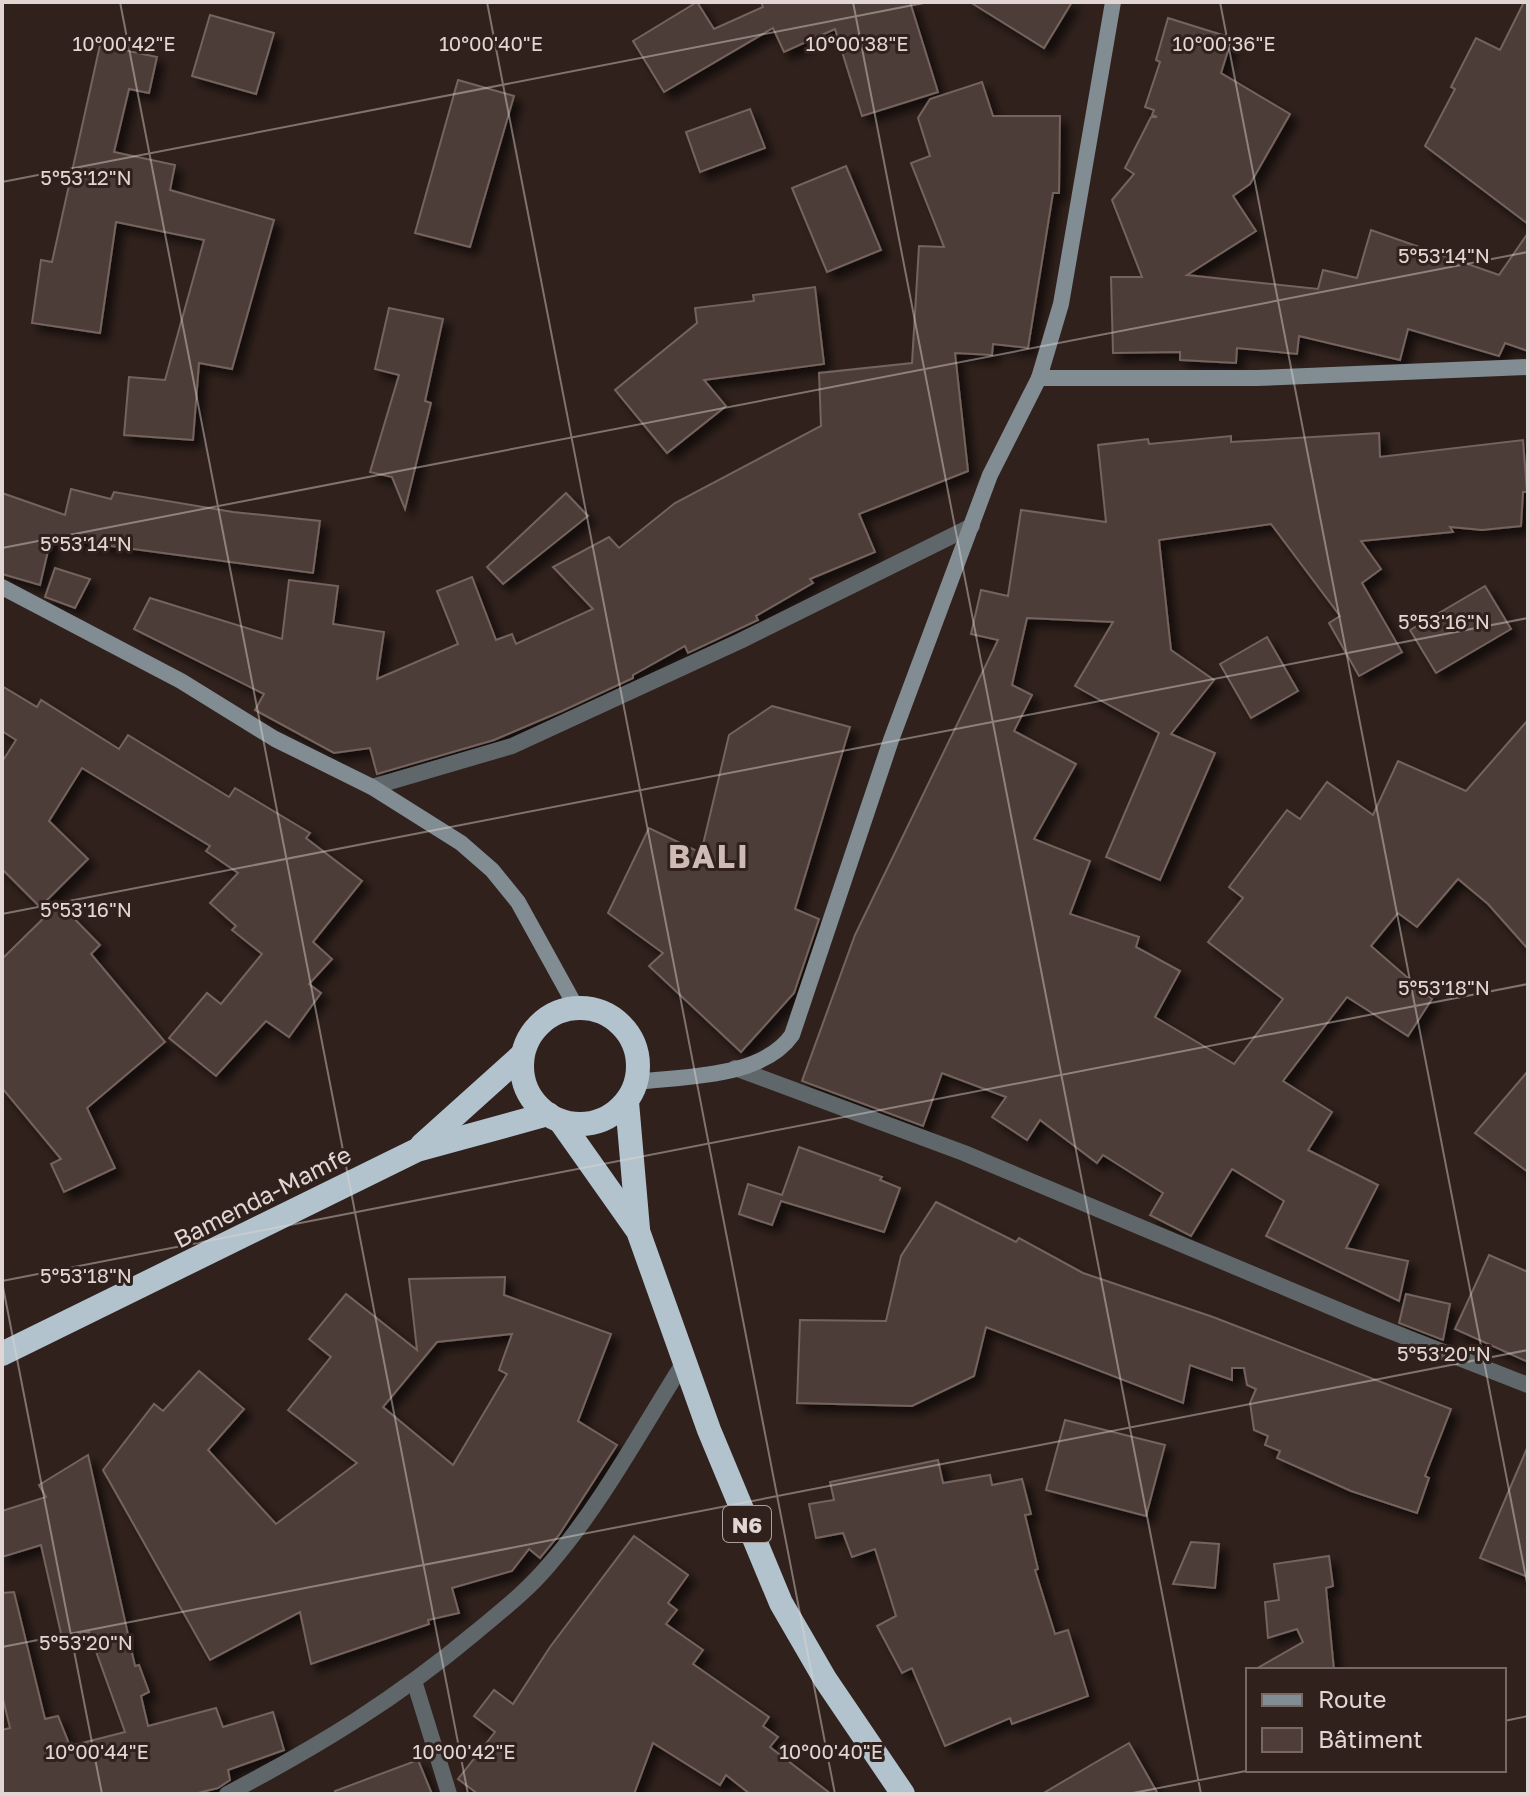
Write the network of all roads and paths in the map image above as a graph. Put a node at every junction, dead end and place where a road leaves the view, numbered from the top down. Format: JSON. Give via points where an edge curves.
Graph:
{"nodes":[{"id":1,"x":1113,"y":2,"type":"edge"},
{"id":2,"x":1528,"y":367,"type":"edge"},
{"id":3,"x":1039,"y":378,"type":"junction"},
{"id":4,"x":972,"y":526,"type":"junction"},
{"id":5,"x":2,"y":587,"type":"edge"},
{"id":6,"x":372,"y":787,"type":"junction"},
{"id":7,"x":576,"y":1007,"type":"junction"},
{"id":8,"x":522,"y":1055,"type":"junction"},
{"id":9,"x":735,"y":1068,"type":"junction"},
{"id":10,"x":632,"y":1092,"type":"junction"},
{"id":11,"x":554,"y":1118,"type":"junction"},
{"id":12,"x":417,"y":1150,"type":"junction"},
{"id":13,"x":638,"y":1231,"type":"junction"},
{"id":14,"x":2,"y":1354,"type":"edge"},
{"id":15,"x":686,"y":1359,"type":"junction"},
{"id":16,"x":1528,"y":1385,"type":"edge"},
{"id":17,"x":415,"y":1684,"type":"junction"},
{"id":18,"x":227,"y":1794,"type":"edge"},
{"id":19,"x":449,"y":1794,"type":"edge"},
{"id":20,"x":903,"y":1794,"type":"edge"}],
"edges":[{"from":1,"to":3,"type":"street","via":[[1061,304]]},
{"from":2,"to":3,"type":"street","via":[[1257,378]]},
{"from":3,"to":4,"type":"street","via":[[990,475]]},
{"from":4,"to":6,"type":"street","via":[[512,746]]},
{"from":4,"to":9,"type":"street","via":[[891,740],[792,1035],[773,1055]]},
{"from":5,"to":6,"type":"street"},
{"from":6,"to":7,"type":"street","via":[[461,843],[492,870],[518,902]]},
{"from":7,"to":8,"type":"highway","name":"Bamenda-Mamfe","via":[[552,1015],[532,1032]]},
{"from":7,"to":10,"type":"highway","number":"N6","via":[[598,1010],[625,1029],[639,1060]]},
{"from":8,"to":11,"type":"highway","number":"N6","via":[[523,1078],[532,1099]]},
{"from":8,"to":12,"type":"highway","name":"Bamenda-Mamfe"},
{"from":9,"to":10,"type":"street"},
{"from":9,"to":16,"type":"street","via":[[964,1153]]},
{"from":10,"to":11,"type":"highway","name":"Bamenda-Mamfe","via":[[609,1118],[585,1124]]},
{"from":10,"to":13,"type":"highway","number":"N6"},
{"from":11,"to":12,"type":"highway","name":"Bamenda-Mamfe"},
{"from":11,"to":13,"type":"highway","number":"N6"},
{"from":12,"to":14,"type":"highway","name":"Bamenda-Mamfe"},
{"from":13,"to":15,"type":"highway","number":"N6"},
{"from":15,"to":17,"type":"street","via":[[581,1525],[547,1568]]},
{"from":15,"to":20,"type":"highway","number":"N6","via":[[781,1603]]},
{"from":17,"to":18,"type":"street","via":[[345,1730]]},
{"from":17,"to":19,"type":"street"}]}
